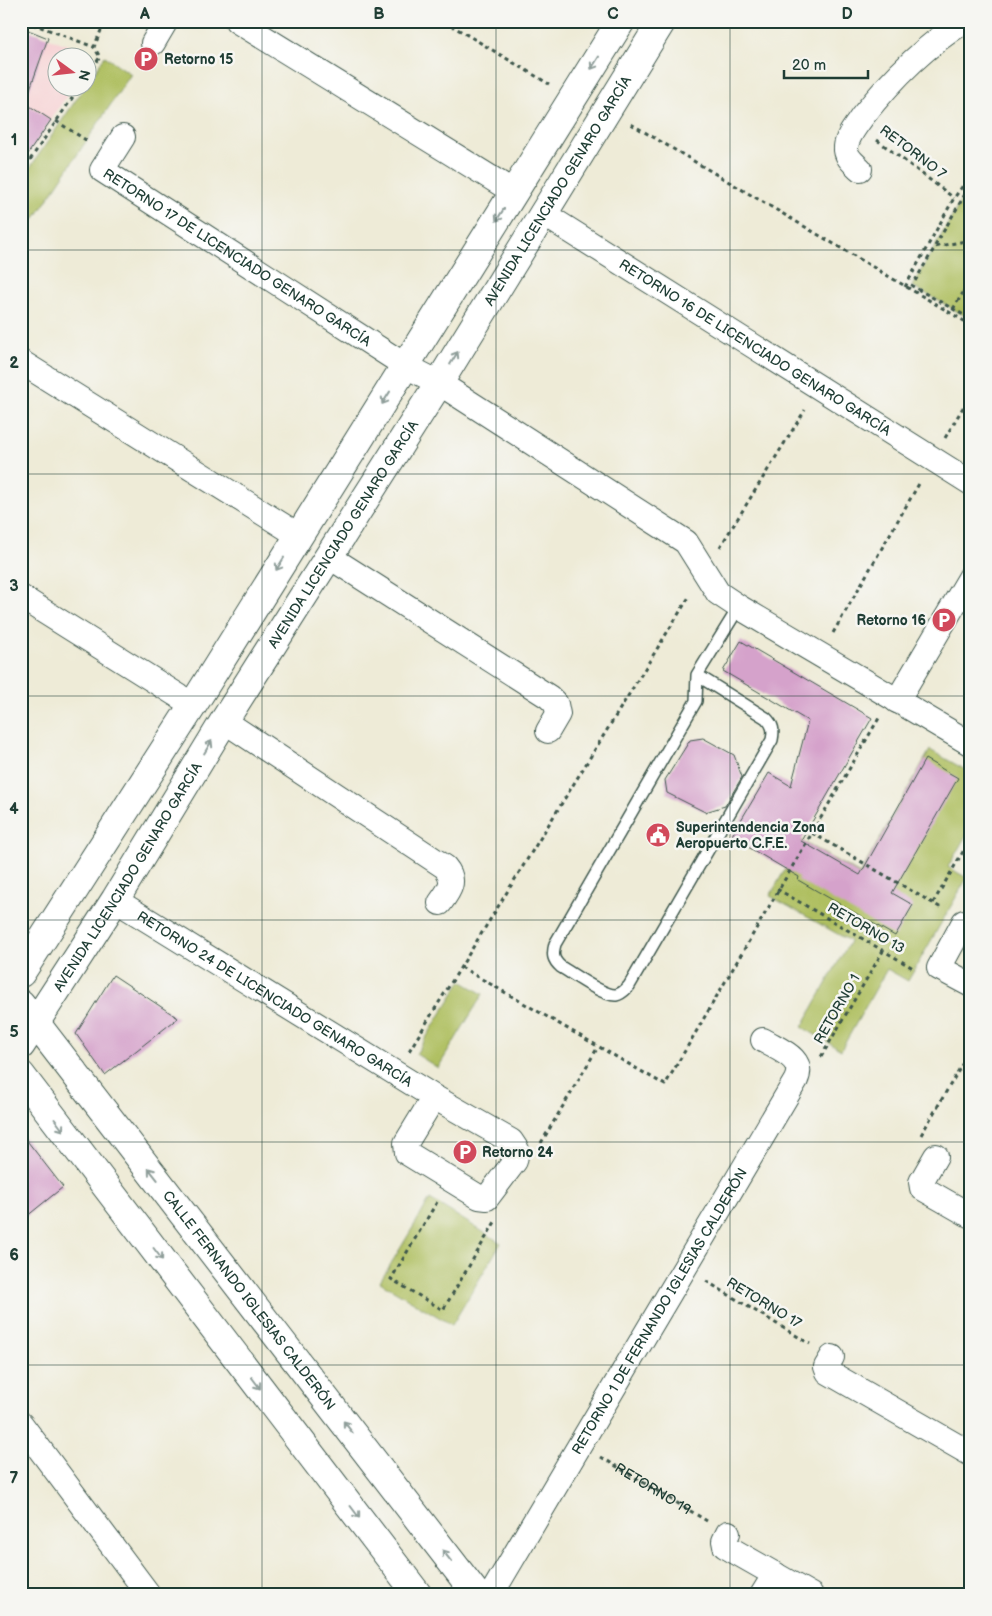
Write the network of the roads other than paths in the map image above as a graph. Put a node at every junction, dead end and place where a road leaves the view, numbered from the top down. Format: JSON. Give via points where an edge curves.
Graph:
{"nodes":[{"id":1,"x":166,"y":21,"type":"edge"},
{"id":2,"x":237,"y":21,"type":"edge"},
{"id":3,"x":662,"y":21,"type":"edge"},
{"id":4,"x":965,"y":21,"type":"edge"},
{"id":5,"x":615,"y":30,"type":"edge"},
{"id":6,"x":153,"y":43,"type":"dead end"},
{"id":7,"x":639,"y":58,"type":"junction"},
{"id":8,"x":123,"y":137,"type":"dead end"},
{"id":9,"x":860,"y":169,"type":"dead end"},
{"id":10,"x":514,"y":192,"type":"junction"},
{"id":11,"x":542,"y":213,"type":"junction"},
{"id":12,"x":21,"y":362,"type":"edge"},
{"id":13,"x":406,"y":366,"type":"junction"},
{"id":14,"x":439,"y":383,"type":"junction"},
{"id":15,"x":971,"y":482,"type":"edge"},
{"id":16,"x":298,"y":536,"type":"junction"},
{"id":17,"x":328,"y":556,"type":"junction"},
{"id":18,"x":971,"y":576,"type":"edge"},
{"id":19,"x":21,"y":597,"type":"edge"},
{"id":20,"x":739,"y":607,"type":"junction"},
{"id":21,"x":697,"y":675,"type":"junction"},
{"id":22,"x":897,"y":700,"type":"junction"},
{"id":23,"x":194,"y":705,"type":"junction"},
{"id":24,"x":224,"y":721,"type":"junction"},
{"id":25,"x":548,"y":731,"type":"dead end"},
{"id":26,"x":971,"y":744,"type":"edge"},
{"id":27,"x":115,"y":900,"type":"junction"},
{"id":28,"x":440,"y":903,"type":"dead end"},
{"id":29,"x":964,"y":922,"type":"road end"},
{"id":30,"x":21,"y":973,"type":"edge"},
{"id":31,"x":971,"y":985,"type":"edge"},
{"id":32,"x":26,"y":1024,"type":"edge"},
{"id":33,"x":763,"y":1040,"type":"dead end"},
{"id":34,"x":21,"y":1075,"type":"edge"},
{"id":35,"x":434,"y":1097,"type":"junction"},
{"id":36,"x":936,"y":1156,"type":"road end"},
{"id":37,"x":971,"y":1216,"type":"edge"},
{"id":38,"x":832,"y":1357,"type":"road end"},
{"id":39,"x":21,"y":1424,"type":"edge"},
{"id":40,"x":971,"y":1454,"type":"edge"},
{"id":41,"x":728,"y":1534,"type":"road end"},
{"id":42,"x":775,"y":1574,"type":"junction"},
{"id":43,"x":149,"y":1595,"type":"edge"},
{"id":44,"x":418,"y":1595,"type":"edge"},
{"id":45,"x":477,"y":1595,"type":"edge"},
{"id":46,"x":491,"y":1595,"type":"edge"},
{"id":47,"x":762,"y":1595,"type":"edge"},
{"id":48,"x":811,"y":1595,"type":"edge"}],
"edges":[{"from":1,"to":6,"type":"street"},
{"from":2,"to":10,"type":"street"},
{"from":3,"to":7,"type":"street","name":"AVENIDA LICENCIADO GENARO GARCÍA"},
{"from":4,"to":9,"type":"street","via":[[917,57],[884,89],[858,124],[846,148],[848,157]]},
{"from":5,"to":7,"type":"street"},
{"from":5,"to":10,"type":"street","one_way":true},
{"from":7,"to":11,"type":"street","name":"AVENIDA LICENCIADO GENARO GARCÍA"},
{"from":8,"to":13,"type":"street","name":"RETORNO 17 DE LICENCIADO GENARO GARCÍA","via":[[102,170]]},
{"from":10,"to":13,"type":"street","one_way":true},
{"from":14,"to":11,"type":"street","name":"AVENIDA LICENCIADO GENARO GARCÍA","one_way":true},
{"from":11,"to":15,"type":"street","name":"RETORNO 16 DE LICENCIADO GENARO GARCÍA"},
{"from":12,"to":16,"type":"street"},
{"from":13,"to":14,"type":"street"},
{"from":13,"to":16,"type":"street","one_way":true},
{"from":14,"to":17,"type":"street","name":"AVENIDA LICENCIADO GENARO GARCÍA"},
{"from":14,"to":20,"type":"street","via":[[686,542],[718,593]]},
{"from":16,"to":23,"type":"street","one_way":true},
{"from":17,"to":24,"type":"street","name":"AVENIDA LICENCIADO GENARO GARCÍA"},
{"from":17,"to":25,"type":"street","via":[[549,697],[556,704],[558,714]]},
{"from":18,"to":22,"type":"street"},
{"from":19,"to":23,"type":"street"},
{"from":20,"to":21,"type":"lane"},
{"from":20,"to":22,"type":"street"},
{"from":21,"to":21,"type":"lane","via":[[696,701],[552,953],[561,967],[606,993],[623,993],[629,986],[772,740],[772,724],[766,718]]},
{"from":22,"to":26,"type":"street"},
{"from":23,"to":30,"type":"street"},
{"from":27,"to":24,"type":"street","name":"AVENIDA LICENCIADO GENARO GARCÍA","one_way":true},
{"from":24,"to":28,"type":"street","via":[[445,867],[452,875],[452,883]]},
{"from":27,"to":32,"type":"street","name":"AVENIDA LICENCIADO GENARO GARCÍA"},
{"from":27,"to":35,"type":"street","name":"RETORNO 24 DE LICENCIADO GENARO GARCÍA"},
{"from":29,"to":31,"type":"street","via":[[939,968]]},
{"from":45,"to":32,"type":"street","name":"CALLE FERNANDO IGLESIAS CALDERÓN","one_way":true},
{"from":33,"to":46,"type":"street","name":"RETORNO 1 DE FERNANDO IGLESIAS CALDERÓN","via":[[794,1059],[800,1065],[800,1072]]},
{"from":34,"to":44,"type":"street","one_way":true},
{"from":35,"to":35,"type":"street","name":"RETORNO 24 DE LICENCIADO GENARO GARCÍA","via":[[406,1143],[407,1153],[479,1197],[488,1198],[515,1161],[515,1146]]},
{"from":36,"to":37,"type":"street","via":[[921,1182],[922,1188]]},
{"from":38,"to":40,"type":"street","via":[[826,1367],[828,1372]]},
{"from":39,"to":43,"type":"street"},
{"from":41,"to":42,"type":"street","via":[[724,1541],[726,1546]]},
{"from":42,"to":47,"type":"street"},
{"from":42,"to":48,"type":"street"}]}
